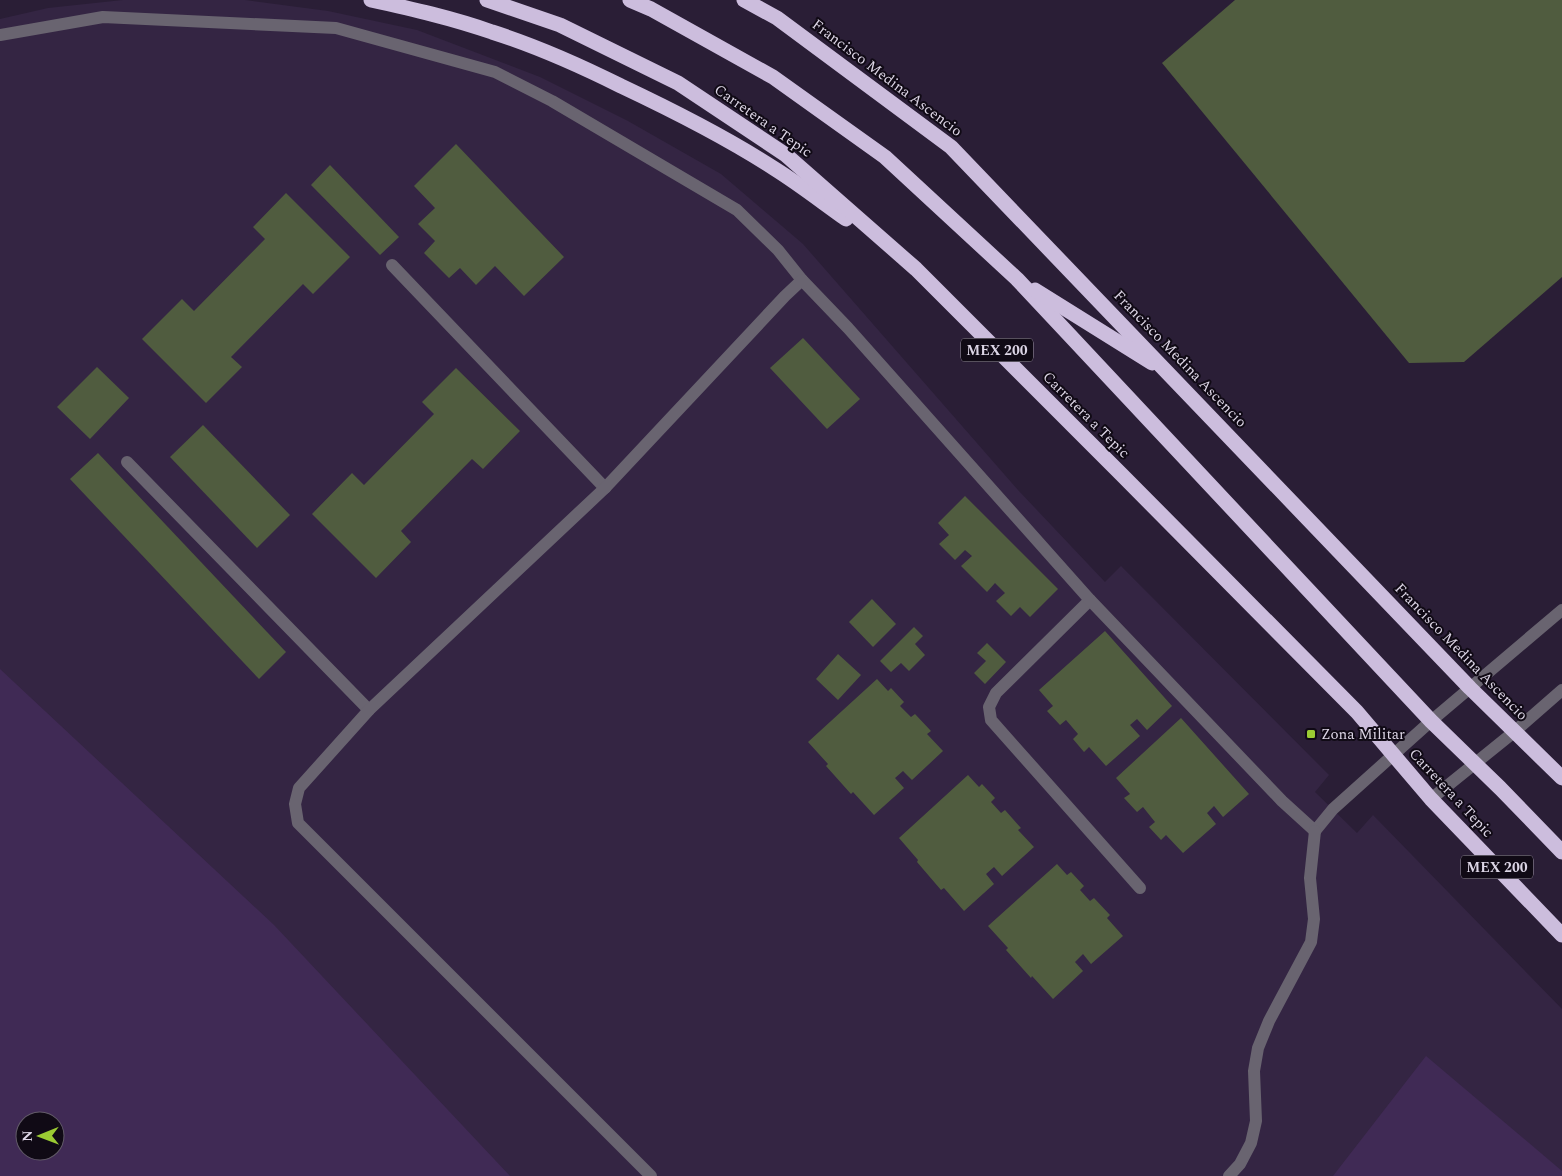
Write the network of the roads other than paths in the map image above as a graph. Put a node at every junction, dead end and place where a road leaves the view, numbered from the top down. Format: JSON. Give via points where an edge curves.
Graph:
{"nodes":[{"id":1,"x":371,"y":0,"type":"edge"},
{"id":2,"x":487,"y":0,"type":"edge"},
{"id":3,"x":630,"y":0,"type":"edge"},
{"id":4,"x":744,"y":0,"type":"edge"},
{"id":5,"x":0,"y":35,"type":"edge"},
{"id":6,"x":392,"y":265,"type":"dead end"},
{"id":7,"x":916,"y":269,"type":"junction"},
{"id":8,"x":1017,"y":279,"type":"junction"},
{"id":9,"x":802,"y":280,"type":"junction"},
{"id":10,"x":1172,"y":375,"type":"junction"},
{"id":11,"x":127,"y":462,"type":"dead end"},
{"id":12,"x":605,"y":488,"type":"junction"},
{"id":13,"x":1090,"y":600,"type":"junction"},
{"id":14,"x":1562,"y":610,"type":"edge"},
{"id":15,"x":1470,"y":688,"type":"junction"},
{"id":16,"x":1562,"y":690,"type":"edge"},
{"id":17,"x":370,"y":710,"type":"junction"},
{"id":18,"x":1431,"y":721,"type":"junction"},
{"id":19,"x":1514,"y":732,"type":"junction"},
{"id":20,"x":1393,"y":756,"type":"junction"},
{"id":21,"x":1475,"y":764,"type":"junction"},
{"id":22,"x":1562,"y":778,"type":"edge"},
{"id":23,"x":1431,"y":799,"type":"junction"},
{"id":24,"x":1315,"y":831,"type":"junction"},
{"id":25,"x":1562,"y":852,"type":"edge"},
{"id":26,"x":1140,"y":888,"type":"dead end"},
{"id":27,"x":1562,"y":935,"type":"edge"},
{"id":28,"x":651,"y":1176,"type":"edge"},
{"id":29,"x":1229,"y":1176,"type":"edge"}],
"edges":[{"from":1,"to":7,"type":"highway","via":[[436,15],[546,51],[664,106],[776,169]]},
{"from":2,"to":7,"type":"highway","name":"Carretera a Tepic","number":"MEX 200","via":[[560,25],[678,83],[786,155]]},
{"from":3,"to":8,"type":"highway","via":[[773,77],[886,158]]},
{"from":4,"to":10,"type":"highway","name":"Francisco Medina Ascencio","via":[[777,18],[951,147]]},
{"from":5,"to":9,"type":"street","via":[[103,17],[336,28],[495,72],[552,101],[737,210],[778,250]]},
{"from":6,"to":12,"type":"street"},
{"from":7,"to":20,"type":"highway","name":"Carretera a Tepic","number":"MEX 200","via":[[1357,712]]},
{"from":8,"to":10,"type":"highway"},
{"from":8,"to":18,"type":"highway"},
{"from":9,"to":12,"type":"street"},
{"from":9,"to":13,"type":"street"},
{"from":10,"to":15,"type":"highway","name":"Francisco Medina Ascencio"},
{"from":11,"to":17,"type":"street"},
{"from":12,"to":17,"type":"street"},
{"from":13,"to":24,"type":"street","via":[[1282,801]]},
{"from":13,"to":26,"type":"street","via":[[996,693],[988,707],[991,720]]},
{"from":14,"to":15,"type":"street"},
{"from":15,"to":18,"type":"street"},
{"from":15,"to":19,"type":"highway","name":"Francisco Medina Ascencio"},
{"from":16,"to":19,"type":"street"},
{"from":17,"to":28,"type":"street","via":[[299,788],[295,804],[298,823]]},
{"from":18,"to":20,"type":"street"},
{"from":18,"to":21,"type":"highway"},
{"from":19,"to":21,"type":"street"},
{"from":19,"to":22,"type":"highway","name":"Francisco Medina Ascencio"},
{"from":20,"to":23,"type":"highway","name":"Carretera a Tepic","number":"MEX 200"},
{"from":20,"to":24,"type":"street","via":[[1333,809]]},
{"from":21,"to":23,"type":"street"},
{"from":21,"to":25,"type":"highway"},
{"from":23,"to":27,"type":"highway","name":"Carretera a Tepic","number":"MEX 200"},
{"from":24,"to":29,"type":"street","via":[[1310,878],[1314,919],[1311,942],[1258,1048],[1254,1071],[1256,1121],[1251,1143]]}]}
